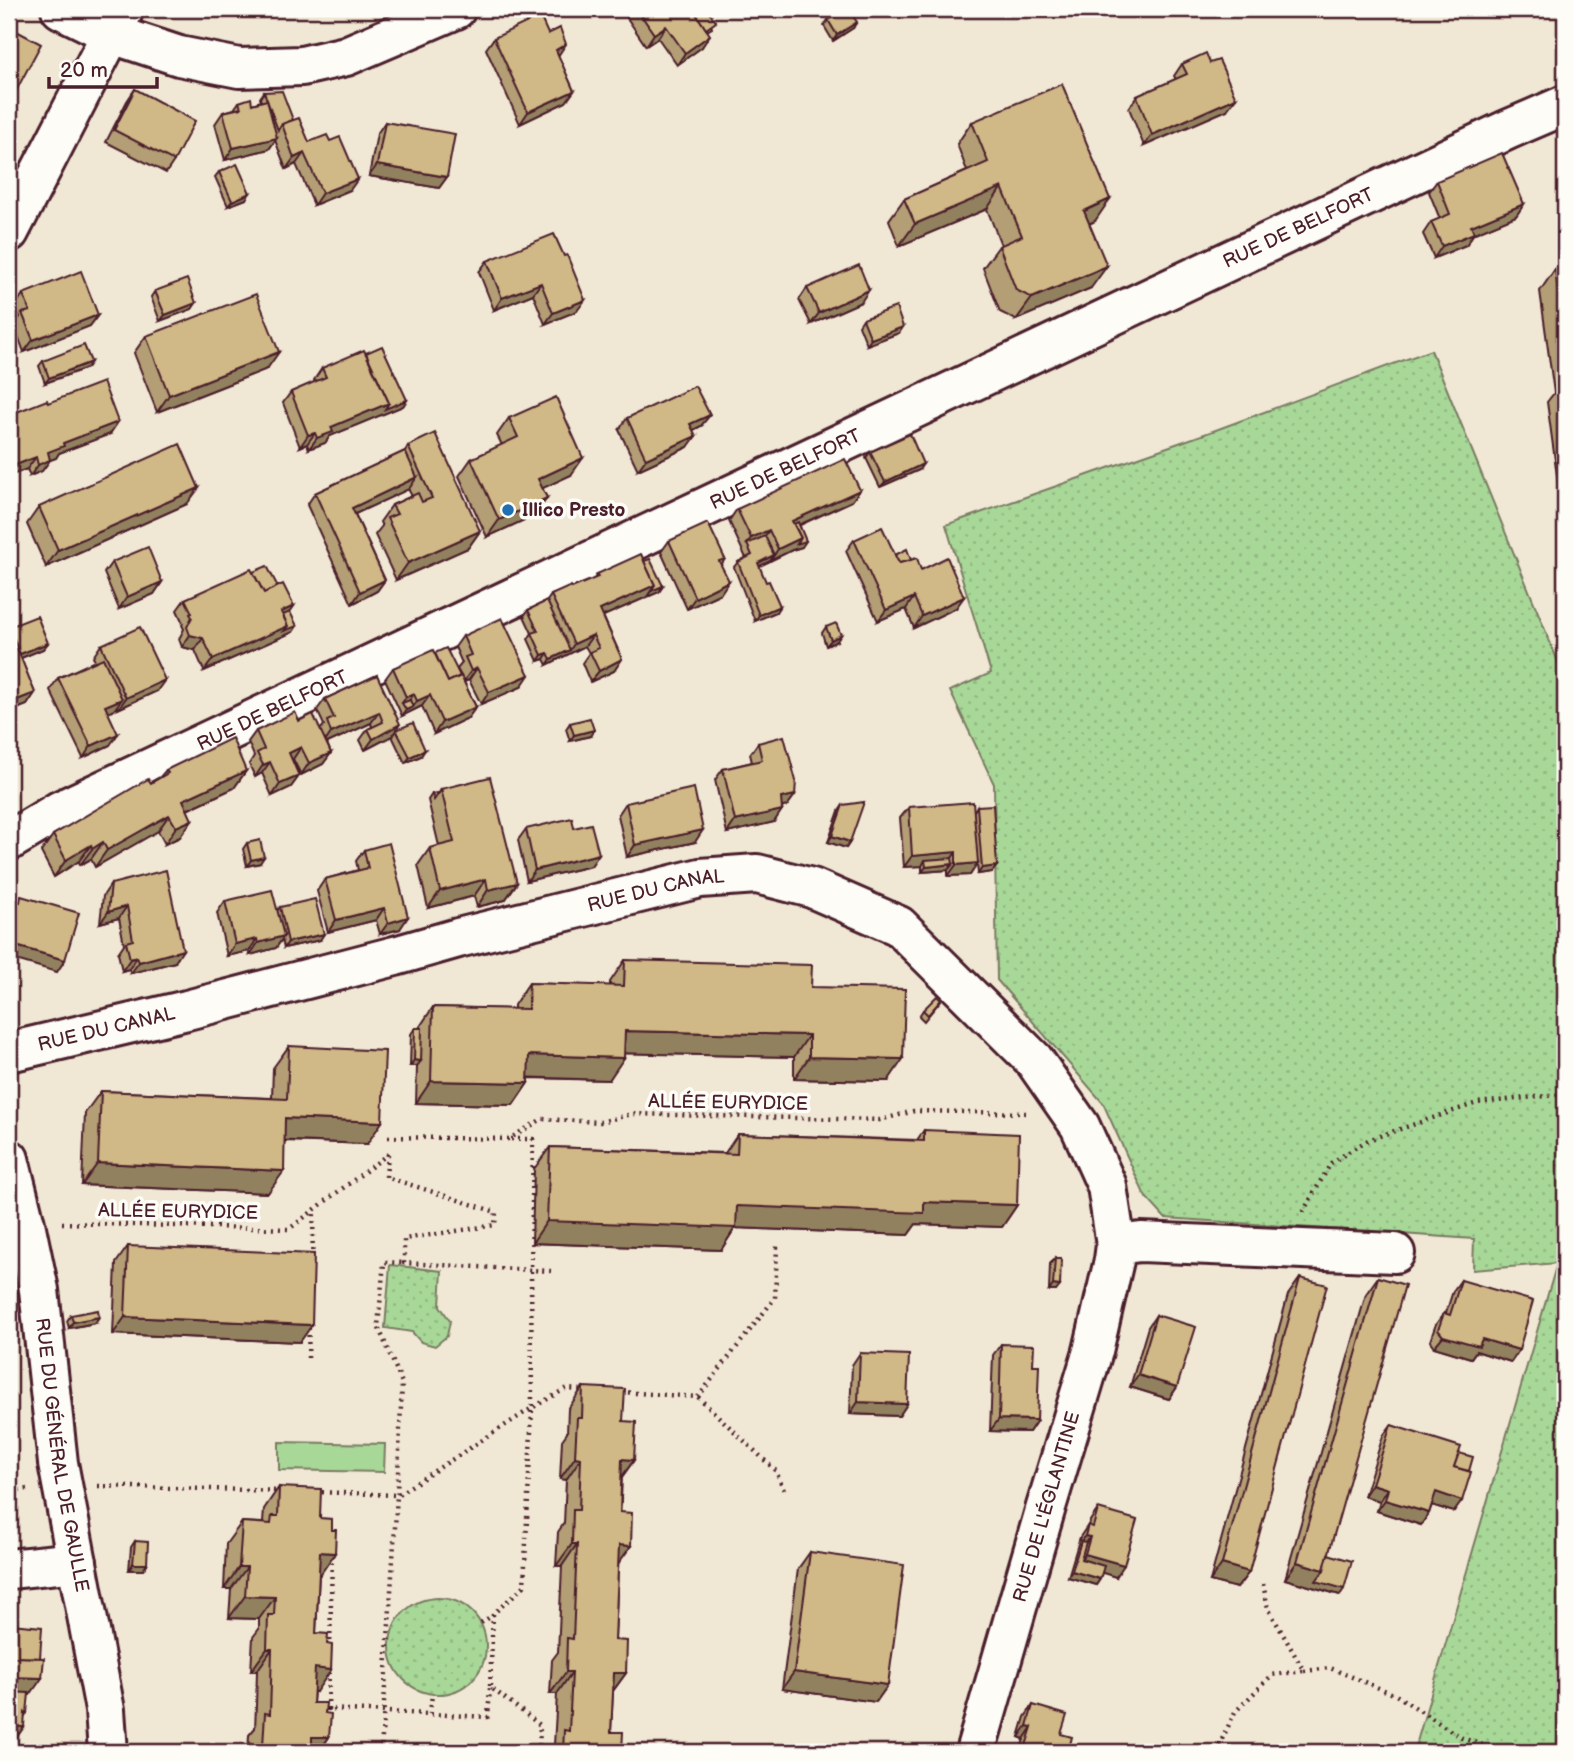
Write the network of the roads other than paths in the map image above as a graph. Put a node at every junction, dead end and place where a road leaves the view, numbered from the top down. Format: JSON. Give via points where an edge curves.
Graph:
{"nodes":[{"id":1,"x":61,"y":9,"type":"edge"},
{"id":2,"x":456,"y":9,"type":"edge"},
{"id":3,"x":118,"y":21,"type":"edge"},
{"id":4,"x":1565,"y":105,"type":"edge"},
{"id":5,"x":9,"y":232,"type":"edge"},
{"id":6,"x":9,"y":841,"type":"edge"},
{"id":7,"x":9,"y":1052,"type":"edge"},
{"id":8,"x":9,"y":1159,"type":"edge"},
{"id":9,"x":1115,"y":1253,"type":"junction"},
{"id":10,"x":1395,"y":1253,"type":"dead end"},
{"id":11,"x":77,"y":1562,"type":"junction"},
{"id":12,"x":14,"y":1568,"type":"edge"},
{"id":13,"x":108,"y":1752,"type":"edge"},
{"id":14,"x":975,"y":1752,"type":"edge"}],
"edges":[{"from":1,"to":3,"type":"street"},
{"from":2,"to":3,"type":"street","via":[[346,56],[302,66],[239,68],[179,56]]},
{"from":3,"to":5,"type":"street"},
{"from":4,"to":6,"type":"street","name":"RUE DE BELFORT","via":[[59,811]]},
{"from":7,"to":9,"type":"street","name":"RUE DU CANAL","via":[[700,878],[757,874],[812,888],[899,926],[1034,1060],[1080,1126],[1107,1186]]},
{"from":8,"to":11,"type":"street","name":"RUE DU GÉNÉRAL DE GAULLE","via":[[39,1290],[62,1485]]},
{"from":9,"to":10,"type":"street","via":[[1141,1242]]},
{"from":9,"to":14,"type":"street","name":"RUE DE L'ÉGLANTINE","via":[[1093,1351]]},
{"from":11,"to":12,"type":"street"},
{"from":11,"to":13,"type":"street","name":"RUE DU GÉNÉRAL DE GAULLE","via":[[105,1710]]}]}
